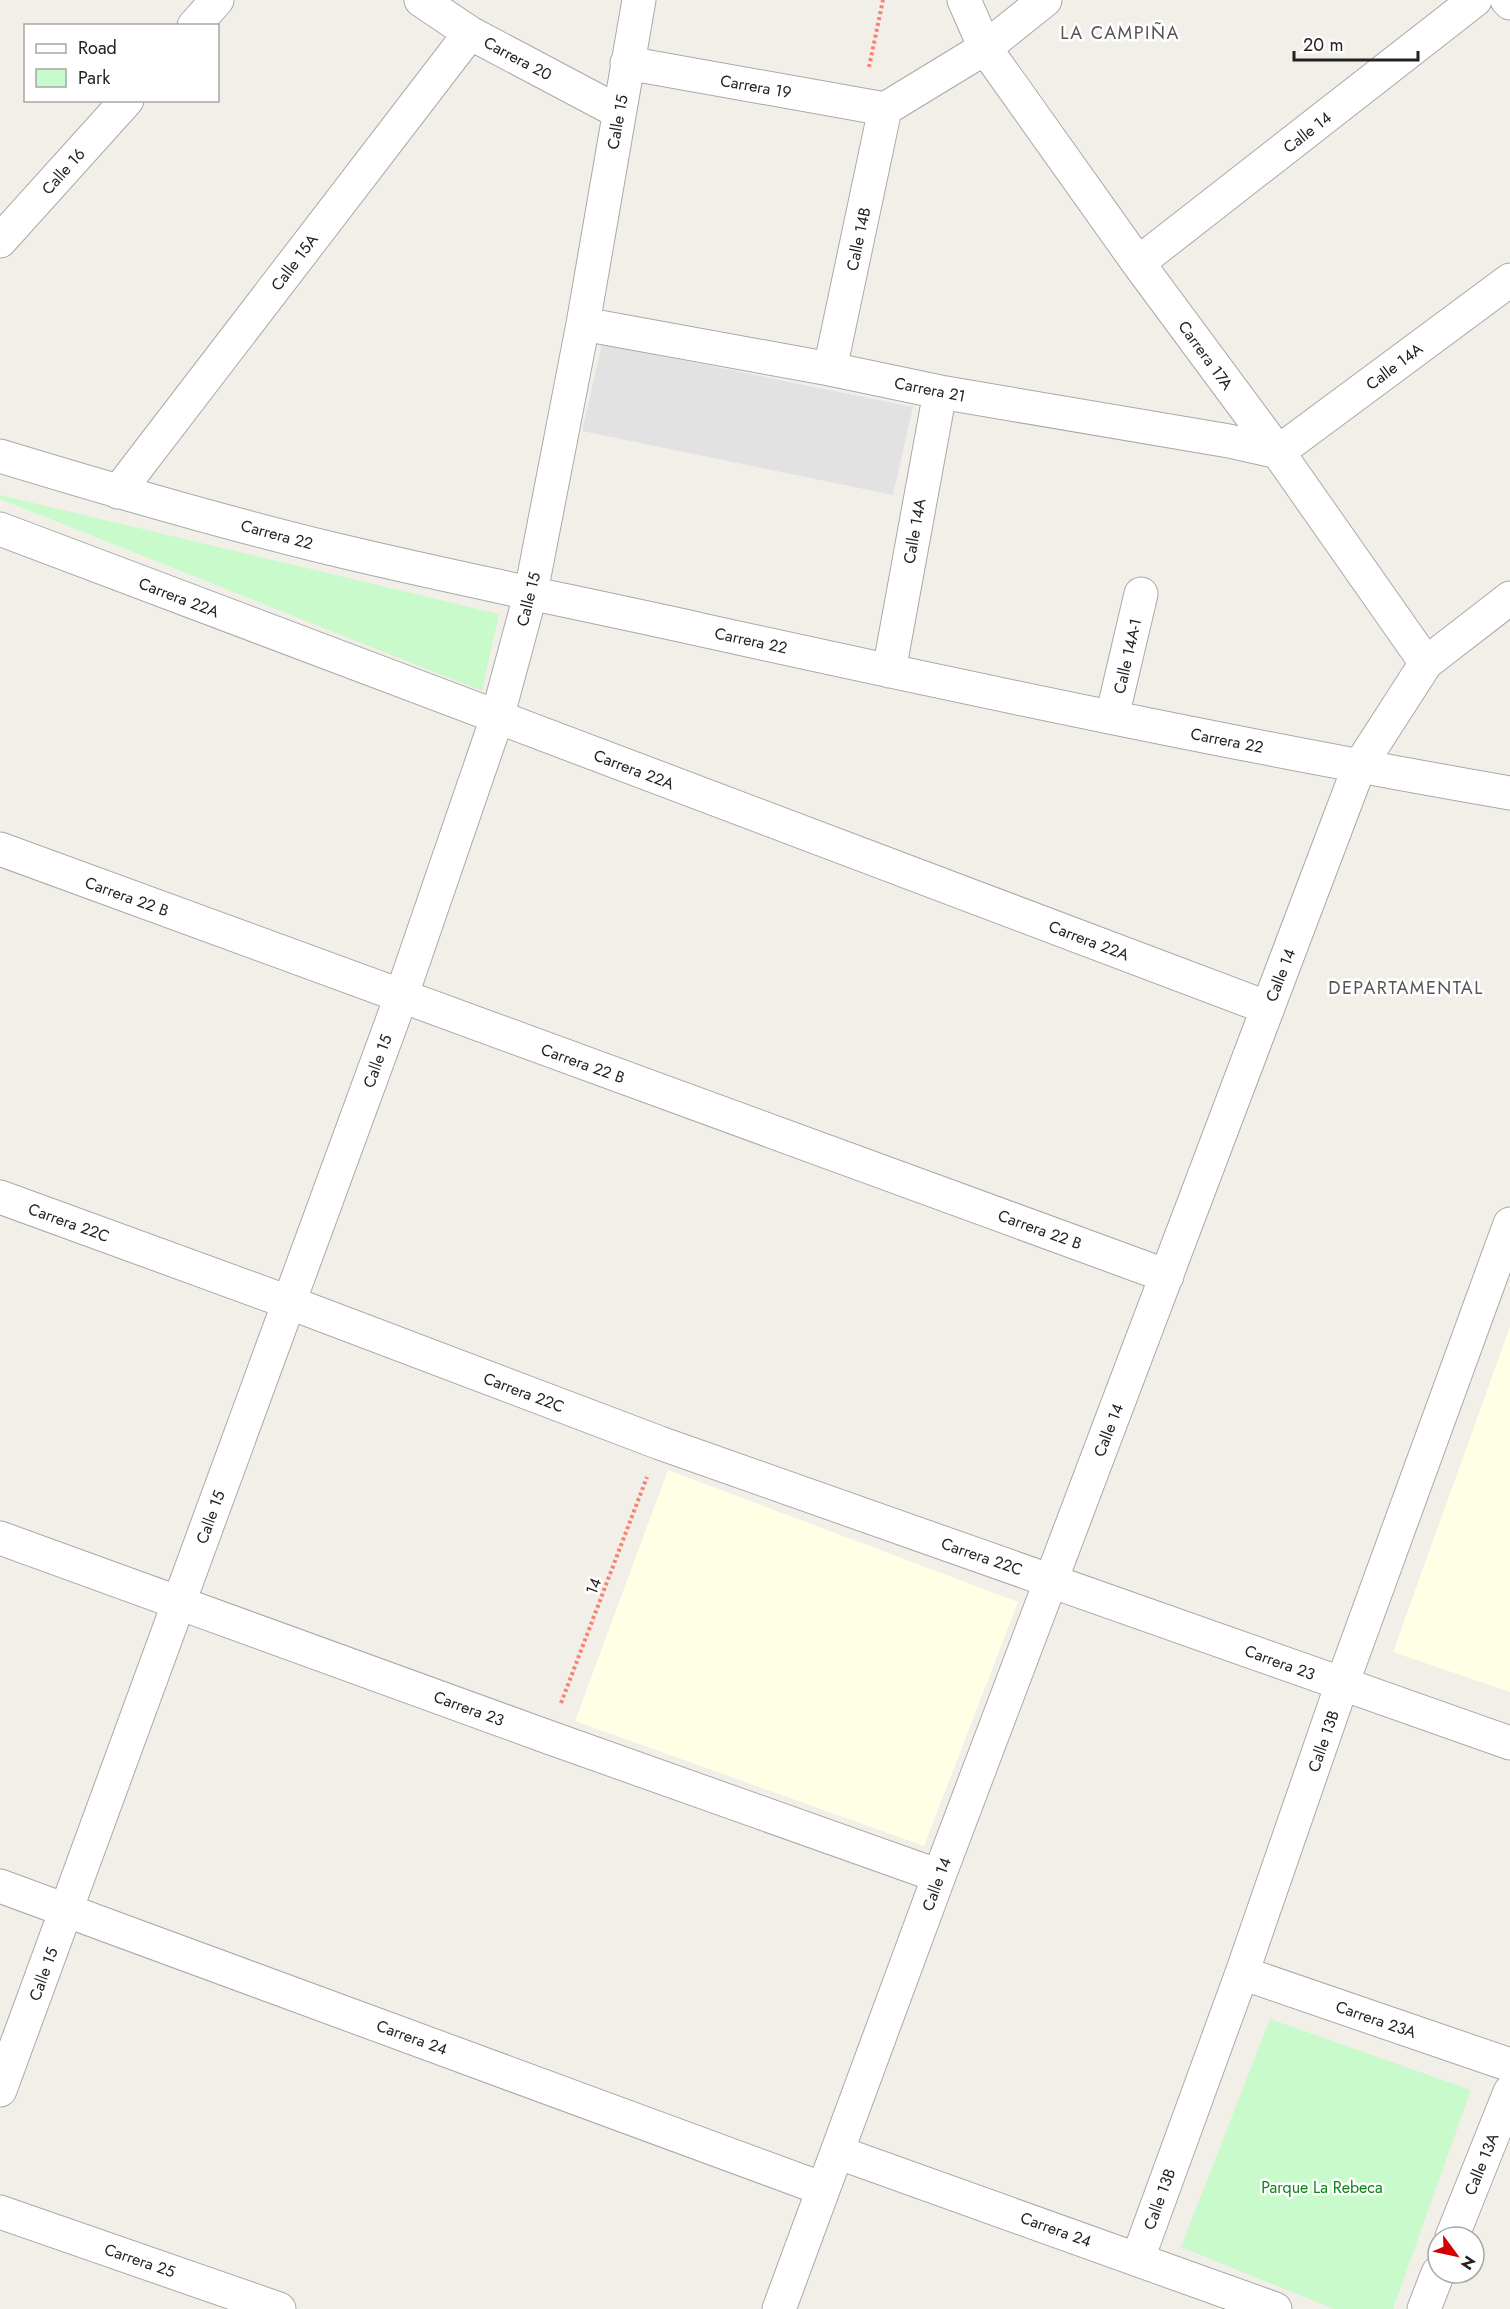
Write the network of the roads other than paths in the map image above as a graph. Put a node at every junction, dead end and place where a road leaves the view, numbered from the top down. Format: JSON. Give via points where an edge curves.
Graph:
{"nodes":[{"id":1,"x":217,"y":0,"type":"edge"},
{"id":2,"x":421,"y":0,"type":"edge"},
{"id":3,"x":639,"y":0,"type":"edge"},
{"id":4,"x":964,"y":0,"type":"edge"},
{"id":5,"x":1045,"y":0,"type":"edge"},
{"id":6,"x":1475,"y":0,"type":"edge"},
{"id":7,"x":196,"y":24,"type":"edge"},
{"id":8,"x":470,"y":33,"type":"junction"},
{"id":9,"x":985,"y":48,"type":"junction"},
{"id":10,"x":627,"y":63,"type":"junction"},
{"id":11,"x":125,"y":102,"type":"edge"},
{"id":12,"x":873,"y":106,"type":"junction"},
{"id":13,"x":618,"y":112,"type":"junction"},
{"id":14,"x":0,"y":241,"type":"edge"},
{"id":15,"x":1138,"y":263,"type":"junction"},
{"id":16,"x":1510,"y":280,"type":"edge"},
{"id":17,"x":583,"y":324,"type":"junction"},
{"id":18,"x":830,"y":369,"type":"junction"},
{"id":19,"x":940,"y":392,"type":"junction"},
{"id":20,"x":1278,"y":452,"type":"junction"},
{"id":21,"x":0,"y":456,"type":"edge"},
{"id":22,"x":118,"y":492,"type":"junction"},
{"id":23,"x":0,"y":529,"type":"edge"},
{"id":24,"x":531,"y":592,"type":"junction"},
{"id":25,"x":1141,"y":594,"type":"dead end"},
{"id":26,"x":1510,"y":598,"type":"edge"},
{"id":27,"x":1426,"y":663,"type":"junction"},
{"id":28,"x":889,"y":671,"type":"junction"},
{"id":29,"x":1112,"y":717,"type":"junction"},
{"id":30,"x":497,"y":718,"type":"junction"},
{"id":31,"x":1359,"y":766,"type":"junction"},
{"id":32,"x":1510,"y":793,"type":"edge"},
{"id":33,"x":0,"y":849,"type":"edge"},
{"id":34,"x":401,"y":997,"type":"junction"},
{"id":35,"x":1268,"y":1008,"type":"junction"},
{"id":36,"x":0,"y":1197,"type":"edge"},
{"id":37,"x":1510,"y":1224,"type":"edge"},
{"id":38,"x":1167,"y":1276,"type":"junction"},
{"id":39,"x":288,"y":1302,"type":"junction"},
{"id":40,"x":0,"y":1538,"type":"edge"},
{"id":41,"x":1051,"y":1580,"type":"junction"},
{"id":42,"x":179,"y":1602,"type":"junction"},
{"id":43,"x":1342,"y":1684,"type":"junction"},
{"id":44,"x":1510,"y":1743,"type":"edge"},
{"id":45,"x":939,"y":1876,"type":"junction"},
{"id":46,"x":0,"y":1886,"type":"edge"},
{"id":47,"x":66,"y":1910,"type":"junction"},
{"id":48,"x":1242,"y":1973,"type":"junction"},
{"id":49,"x":1510,"y":2065,"type":"edge"},
{"id":50,"x":0,"y":2090,"type":"edge"},
{"id":51,"x":1510,"y":2092,"type":"edge"},
{"id":52,"x":837,"y":2152,"type":"junction"},
{"id":53,"x":823,"y":2189,"type":"junction"},
{"id":54,"x":0,"y":2212,"type":"edge"},
{"id":55,"x":1457,"y":2225,"type":"edge"},
{"id":56,"x":1138,"y":2258,"type":"junction"},
{"id":57,"x":1433,"y":2285,"type":"edge"},
{"id":58,"x":214,"y":2298,"type":"edge"},
{"id":59,"x":279,"y":2309,"type":"edge"},
{"id":60,"x":779,"y":2309,"type":"edge"},
{"id":61,"x":1275,"y":2309,"type":"edge"},
{"id":62,"x":1424,"y":2309,"type":"edge"}],
"edges":[{"from":1,"to":7,"type":"street"},
{"from":2,"to":8,"type":"street","name":"Carrera 20"},
{"from":3,"to":10,"type":"street","name":"Calle 15"},
{"from":4,"to":9,"type":"street","name":"Carrera 17A"},
{"from":5,"to":9,"type":"street"},
{"from":6,"to":15,"type":"street","name":"Calle 14"},
{"from":8,"to":13,"type":"street","name":"Carrera 20"},
{"from":8,"to":22,"type":"street","name":"Calle 15A"},
{"from":9,"to":12,"type":"street"},
{"from":9,"to":15,"type":"street","name":"Carrera 17A"},
{"from":10,"to":12,"type":"street","name":"Carrera 19"},
{"from":10,"to":13,"type":"street","name":"Calle 15"},
{"from":11,"to":14,"type":"street","name":"Calle 16"},
{"from":12,"to":18,"type":"street","name":"Calle 14B"},
{"from":13,"to":17,"type":"street","name":"Calle 15"},
{"from":15,"to":20,"type":"street","name":"Carrera 17A"},
{"from":16,"to":20,"type":"street","name":"Calle 14A"},
{"from":17,"to":18,"type":"street","name":"Carrera 21"},
{"from":17,"to":24,"type":"street","name":"Calle 15"},
{"from":18,"to":19,"type":"street","name":"Carrera 21"},
{"from":19,"to":20,"type":"street","name":"Carrera 21"},
{"from":19,"to":28,"type":"street","name":"Calle 14A"},
{"from":20,"to":27,"type":"street","name":"Carrera 17A"},
{"from":21,"to":22,"type":"street","name":"Carrera 22"},
{"from":22,"to":24,"type":"street","name":"Carrera 22","via":[[336,550]]},
{"from":23,"to":30,"type":"street","name":"Carrera 22A"},
{"from":24,"to":28,"type":"street","name":"Carrera 22"},
{"from":24,"to":30,"type":"street","name":"Calle 15"},
{"from":25,"to":29,"type":"street","name":"Calle 14A-1"},
{"from":26,"to":27,"type":"street","name":"Calle 14"},
{"from":27,"to":31,"type":"street","name":"Calle 14"},
{"from":28,"to":29,"type":"street","name":"Carrera 22"},
{"from":29,"to":31,"type":"street","name":"Carrera 22"},
{"from":30,"to":34,"type":"street","name":"Calle 15"},
{"from":30,"to":35,"type":"street","name":"Carrera 22A"},
{"from":31,"to":32,"type":"street","name":"Carrera 22"},
{"from":31,"to":35,"type":"street","name":"Calle 14"},
{"from":33,"to":34,"type":"street","name":"Carrera 22 B"},
{"from":34,"to":38,"type":"street","name":"Carrera 22 B"},
{"from":34,"to":39,"type":"street","name":"Calle 15"},
{"from":35,"to":38,"type":"street","name":"Calle 14"},
{"from":36,"to":39,"type":"street","name":"Carrera 22C"},
{"from":37,"to":43,"type":"street","name":"Calle 13B"},
{"from":38,"to":41,"type":"street","name":"Calle 14"},
{"from":39,"to":41,"type":"street","name":"Carrera 22C","via":[[660,1443]]},
{"from":39,"to":42,"type":"street","name":"Calle 15"},
{"from":40,"to":42,"type":"street","name":"Carrera 23"},
{"from":41,"to":43,"type":"street","name":"Carrera 23"},
{"from":41,"to":45,"type":"street","name":"Calle 14"},
{"from":42,"to":45,"type":"street","name":"Carrera 23"},
{"from":42,"to":47,"type":"street","name":"Calle 15"},
{"from":43,"to":44,"type":"street","name":"Carrera 23"},
{"from":43,"to":48,"type":"street","name":"Calle 13B"},
{"from":45,"to":52,"type":"street","name":"Calle 14"},
{"from":46,"to":47,"type":"street","name":"Carrera 24"},
{"from":47,"to":50,"type":"street","name":"Calle 15"},
{"from":47,"to":53,"type":"street","name":"Carrera 24"},
{"from":48,"to":49,"type":"street","name":"Carrera 23A"},
{"from":48,"to":56,"type":"street","name":"Calle 13B"},
{"from":51,"to":55,"type":"street","name":"Calle 13A"},
{"from":52,"to":53,"type":"street","name":"Calle 14"},
{"from":52,"to":56,"type":"street","name":"Carrera 24"},
{"from":53,"to":60,"type":"street","name":"Calle 14"},
{"from":54,"to":58,"type":"street","name":"Carrera 25"},
{"from":56,"to":61,"type":"street","name":"Carrera 24"},
{"from":57,"to":62,"type":"street"},
{"from":58,"to":59,"type":"street","name":"Carrera 25"}]}
